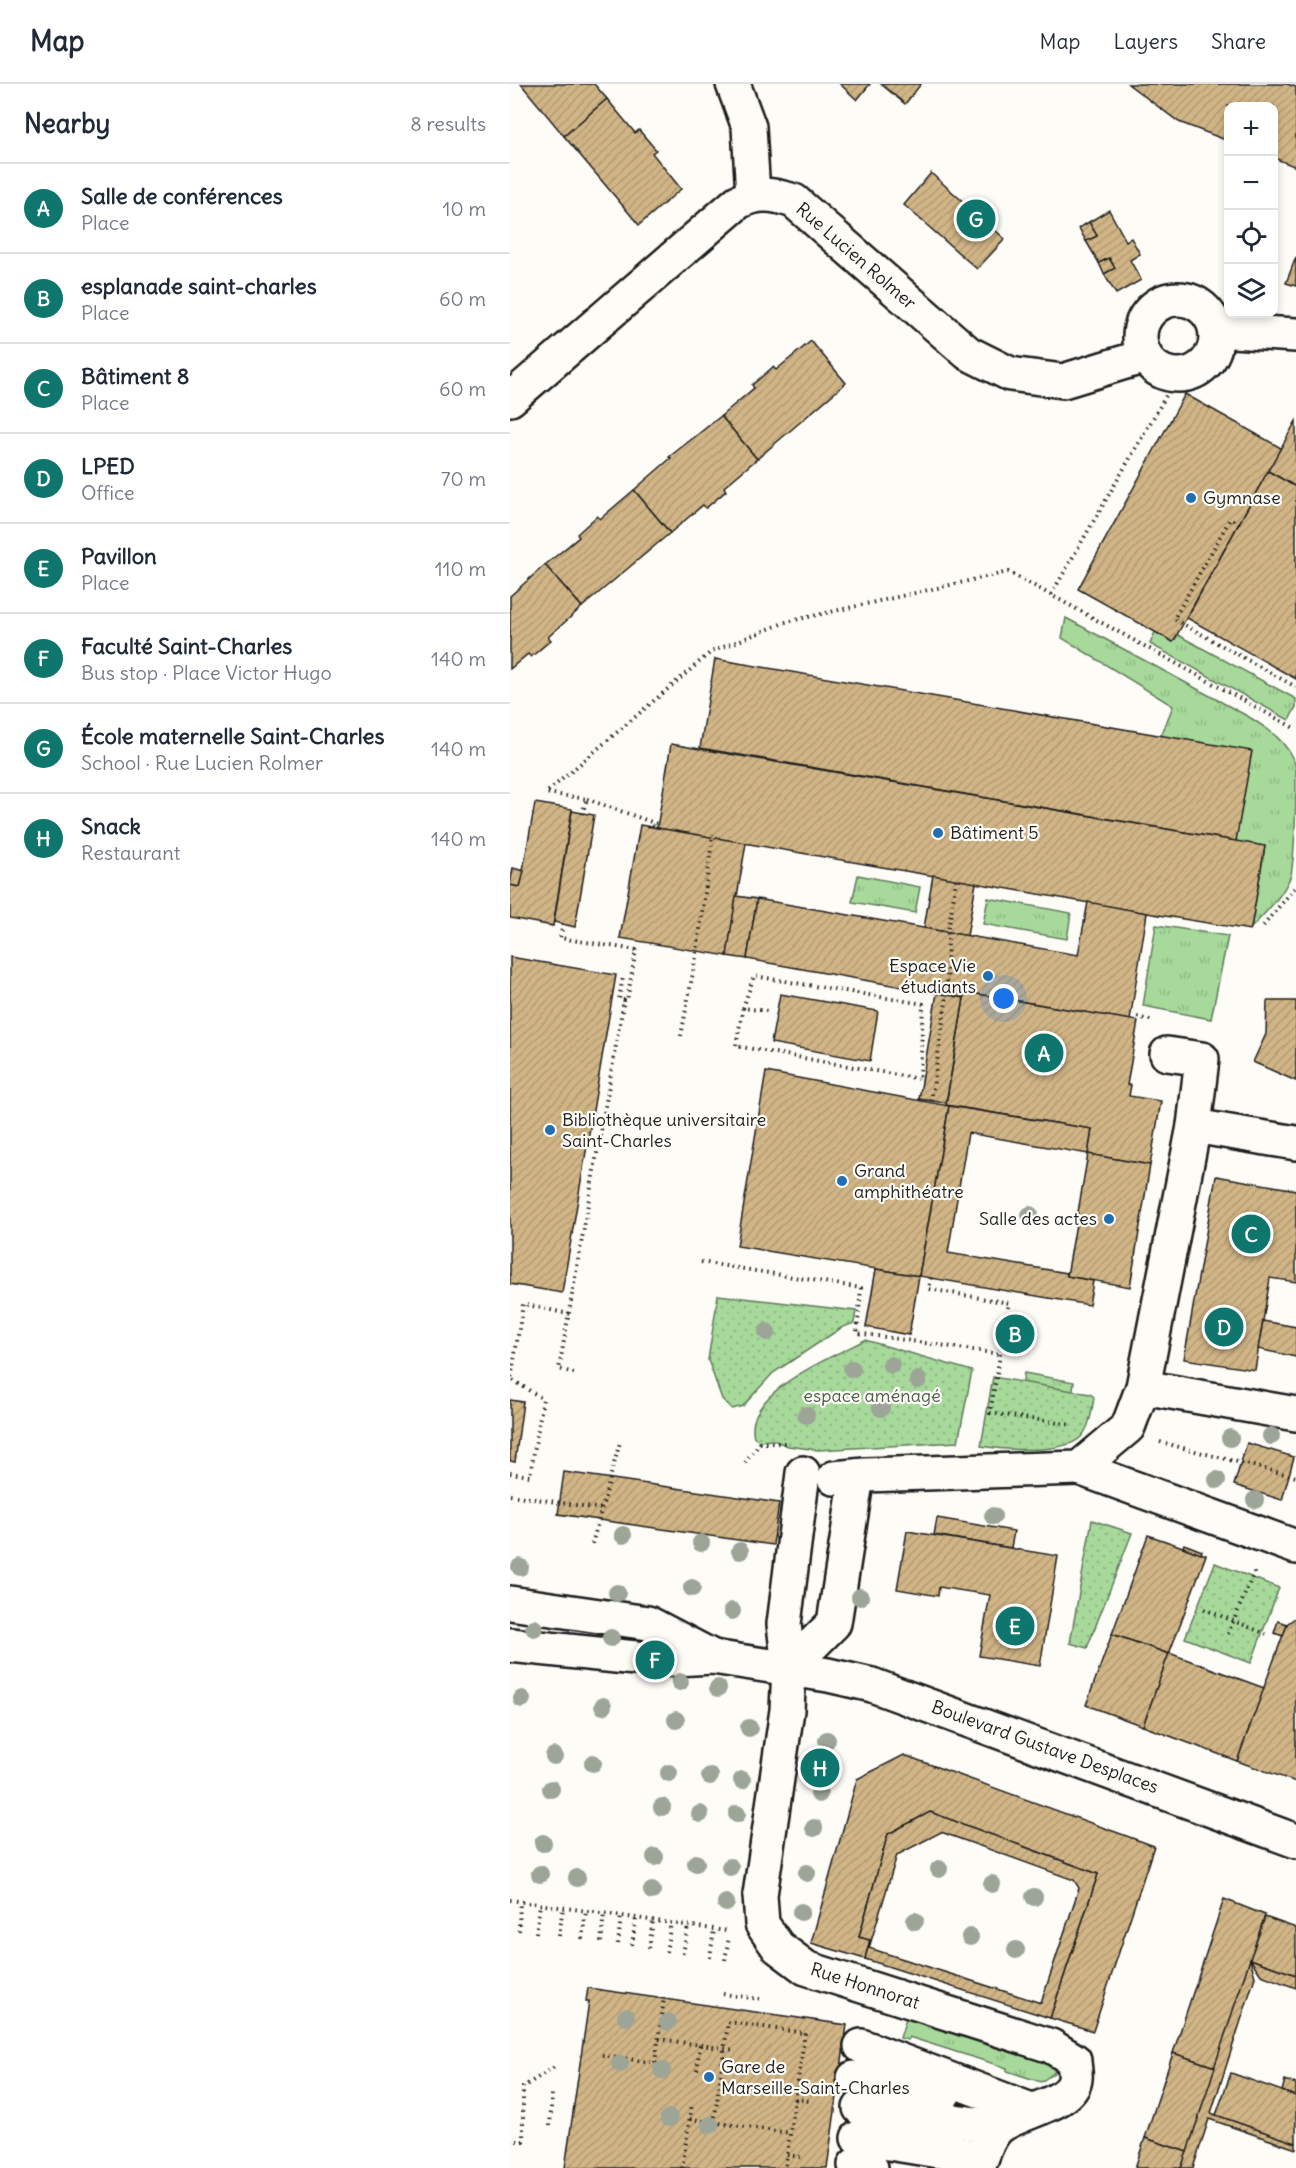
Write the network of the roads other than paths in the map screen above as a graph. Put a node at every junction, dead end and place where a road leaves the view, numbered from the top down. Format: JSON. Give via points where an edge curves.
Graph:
{"nodes":[{"id":1,"x":734,"y":84,"type":"edge"},
{"id":2,"x":753,"y":195,"type":"junction"},
{"id":3,"x":1216,"y":330,"type":"junction"},
{"id":4,"x":1296,"y":335,"type":"edge"},
{"id":5,"x":1145,"y":356,"type":"junction"},
{"id":6,"x":510,"y":399,"type":"edge"},
{"id":7,"x":1167,"y":1054,"type":"dead end"},
{"id":8,"x":1194,"y":1126,"type":"junction"},
{"id":9,"x":1296,"y":1143,"type":"edge"},
{"id":10,"x":1143,"y":1387,"type":"junction"},
{"id":11,"x":1296,"y":1414,"type":"edge"},
{"id":12,"x":1079,"y":1468,"type":"junction"},
{"id":13,"x":831,"y":1476,"type":"junction"},
{"id":14,"x":1296,"y":1547,"type":"edge"},
{"id":15,"x":510,"y":1603,"type":"edge"},
{"id":16,"x":510,"y":1646,"type":"edge"},
{"id":17,"x":713,"y":1657,"type":"junction"},
{"id":18,"x":789,"y":1668,"type":"junction"},
{"id":19,"x":1296,"y":1841,"type":"edge"},
{"id":20,"x":861,"y":2046,"type":"dead end"},
{"id":21,"x":1031,"y":2110,"type":"junction"},
{"id":22,"x":998,"y":2127,"type":"junction"},
{"id":23,"x":859,"y":2131,"type":"edge"},
{"id":24,"x":980,"y":2163,"type":"edge"}],
"edges":[{"from":1,"to":2,"type":"street","via":[[749,127]]},
{"from":2,"to":5,"type":"street","name":"Rue Lucien Rolmer","via":[[771,193],[794,201],[968,353],[1010,374],[1063,381]]},
{"from":2,"to":6,"type":"street","via":[[738,202]]},
{"from":3,"to":4,"type":"street"},
{"from":3,"to":5,"type":"street","via":[[1208,362],[1199,369],[1178,375],[1165,373]]},
{"from":3,"to":5,"type":"street","via":[[1205,309],[1183,299],[1171,299],[1150,311],[1143,321],[1140,333]]},
{"from":7,"to":8,"type":"street","via":[[1202,1059]]},
{"from":8,"to":9,"type":"street"},
{"from":8,"to":10,"type":"street"},
{"from":10,"to":11,"type":"street"},
{"from":10,"to":12,"type":"street","via":[[1128,1427]]},
{"from":12,"to":13,"type":"street"},
{"from":12,"to":14,"type":"street"},
{"from":13,"to":18,"type":"street","via":[[784,1624]]},
{"from":13,"to":18,"type":"street","via":[[834,1623]]},
{"from":15,"to":17,"type":"street","via":[[648,1623]]},
{"from":16,"to":17,"type":"street","via":[[655,1660]]},
{"from":17,"to":18,"type":"street","name":"Boulevard Gustave Desplaces"},
{"from":18,"to":19,"type":"street","name":"Boulevard Gustave Desplaces","via":[[872,1685],[912,1698]]},
{"from":18,"to":21,"type":"street","name":"Rue Honnorat","via":[[787,1710],[760,1895],[762,1924],[778,1947],[806,1968],[1051,2046],[1074,2060],[1075,2080],[1065,2097]]},
{"from":20,"to":21,"type":"street"},
{"from":21,"to":22,"type":"street","name":"Rue Honnorat"},
{"from":21,"to":23,"type":"street"},
{"from":22,"to":23,"type":"street"},
{"from":22,"to":24,"type":"street"},
{"from":23,"to":24,"type":"street"}]}
